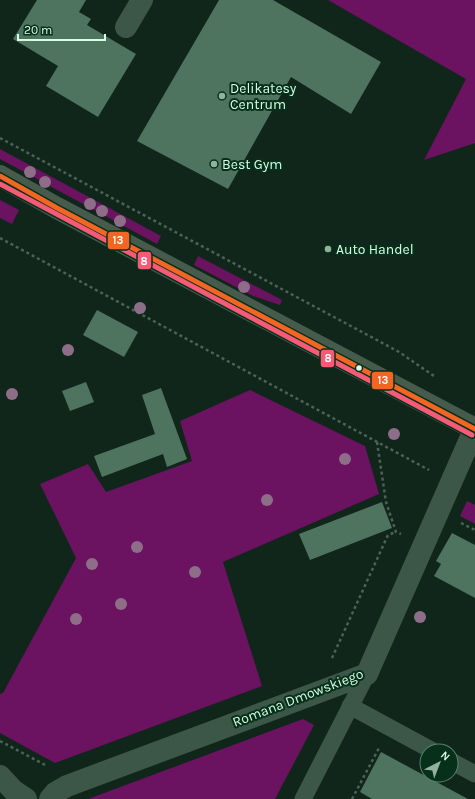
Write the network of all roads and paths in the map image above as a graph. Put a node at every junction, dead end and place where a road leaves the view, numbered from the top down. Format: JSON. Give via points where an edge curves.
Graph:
{"nodes":[{"id":1,"x":142,"y":0,"type":"edge"},
{"id":2,"x":126,"y":27,"type":"dead end"},
{"id":3,"x":0,"y":138,"type":"edge"},
{"id":4,"x":0,"y":176,"type":"edge"},
{"id":5,"x":0,"y":238,"type":"edge"},
{"id":6,"x":437,"y":378,"type":"dead end"},
{"id":7,"x":475,"y":428,"type":"edge"},
{"id":8,"x":377,"y":442,"type":"junction"},
{"id":9,"x":436,"y":474,"type":"dead end"},
{"id":10,"x":386,"y":502,"type":"dead end"},
{"id":11,"x":459,"y":522,"type":"dead end"},
{"id":12,"x":475,"y":530,"type":"edge"},
{"id":13,"x":396,"y":532,"type":"dead end"},
{"id":14,"x":330,"y":662,"type":"dead end"},
{"id":15,"x":367,"y":674,"type":"junction"},
{"id":16,"x":350,"y":706,"type":"junction"},
{"id":17,"x":0,"y":741,"type":"edge"},
{"id":18,"x":419,"y":743,"type":"edge"},
{"id":19,"x":380,"y":746,"type":"dead end"},
{"id":20,"x":459,"y":765,"type":"edge"},
{"id":21,"x":48,"y":767,"type":"dead end"},
{"id":22,"x":475,"y":774,"type":"edge"},
{"id":23,"x":0,"y":776,"type":"edge"},
{"id":24,"x":26,"y":799,"type":"edge"},
{"id":25,"x":50,"y":799,"type":"edge"},
{"id":26,"x":303,"y":799,"type":"edge"},
{"id":27,"x":352,"y":799,"type":"edge"}],
"edges":[{"from":1,"to":2,"type":"street"},
{"from":3,"to":6,"type":"path","via":[[374,339]]},
{"from":4,"to":7,"type":"main road"},
{"from":5,"to":8,"type":"path"},
{"from":7,"to":15,"type":"street","name":"Romana Dmowskiego"},
{"from":8,"to":9,"type":"path"},
{"from":8,"to":10,"type":"path"},
{"from":11,"to":12,"type":"path"},
{"from":13,"to":14,"type":"path","via":[[388,535]]},
{"from":15,"to":16,"type":"lane"},
{"from":15,"to":25,"type":"street","name":"Romana Dmowskiego","via":[[66,786]]},
{"from":16,"to":18,"type":"lane"},
{"from":16,"to":26,"type":"lane"},
{"from":17,"to":21,"type":"path"},
{"from":19,"to":27,"type":"path"},
{"from":20,"to":22,"type":"lane"},
{"from":23,"to":24,"type":"street"}]}
